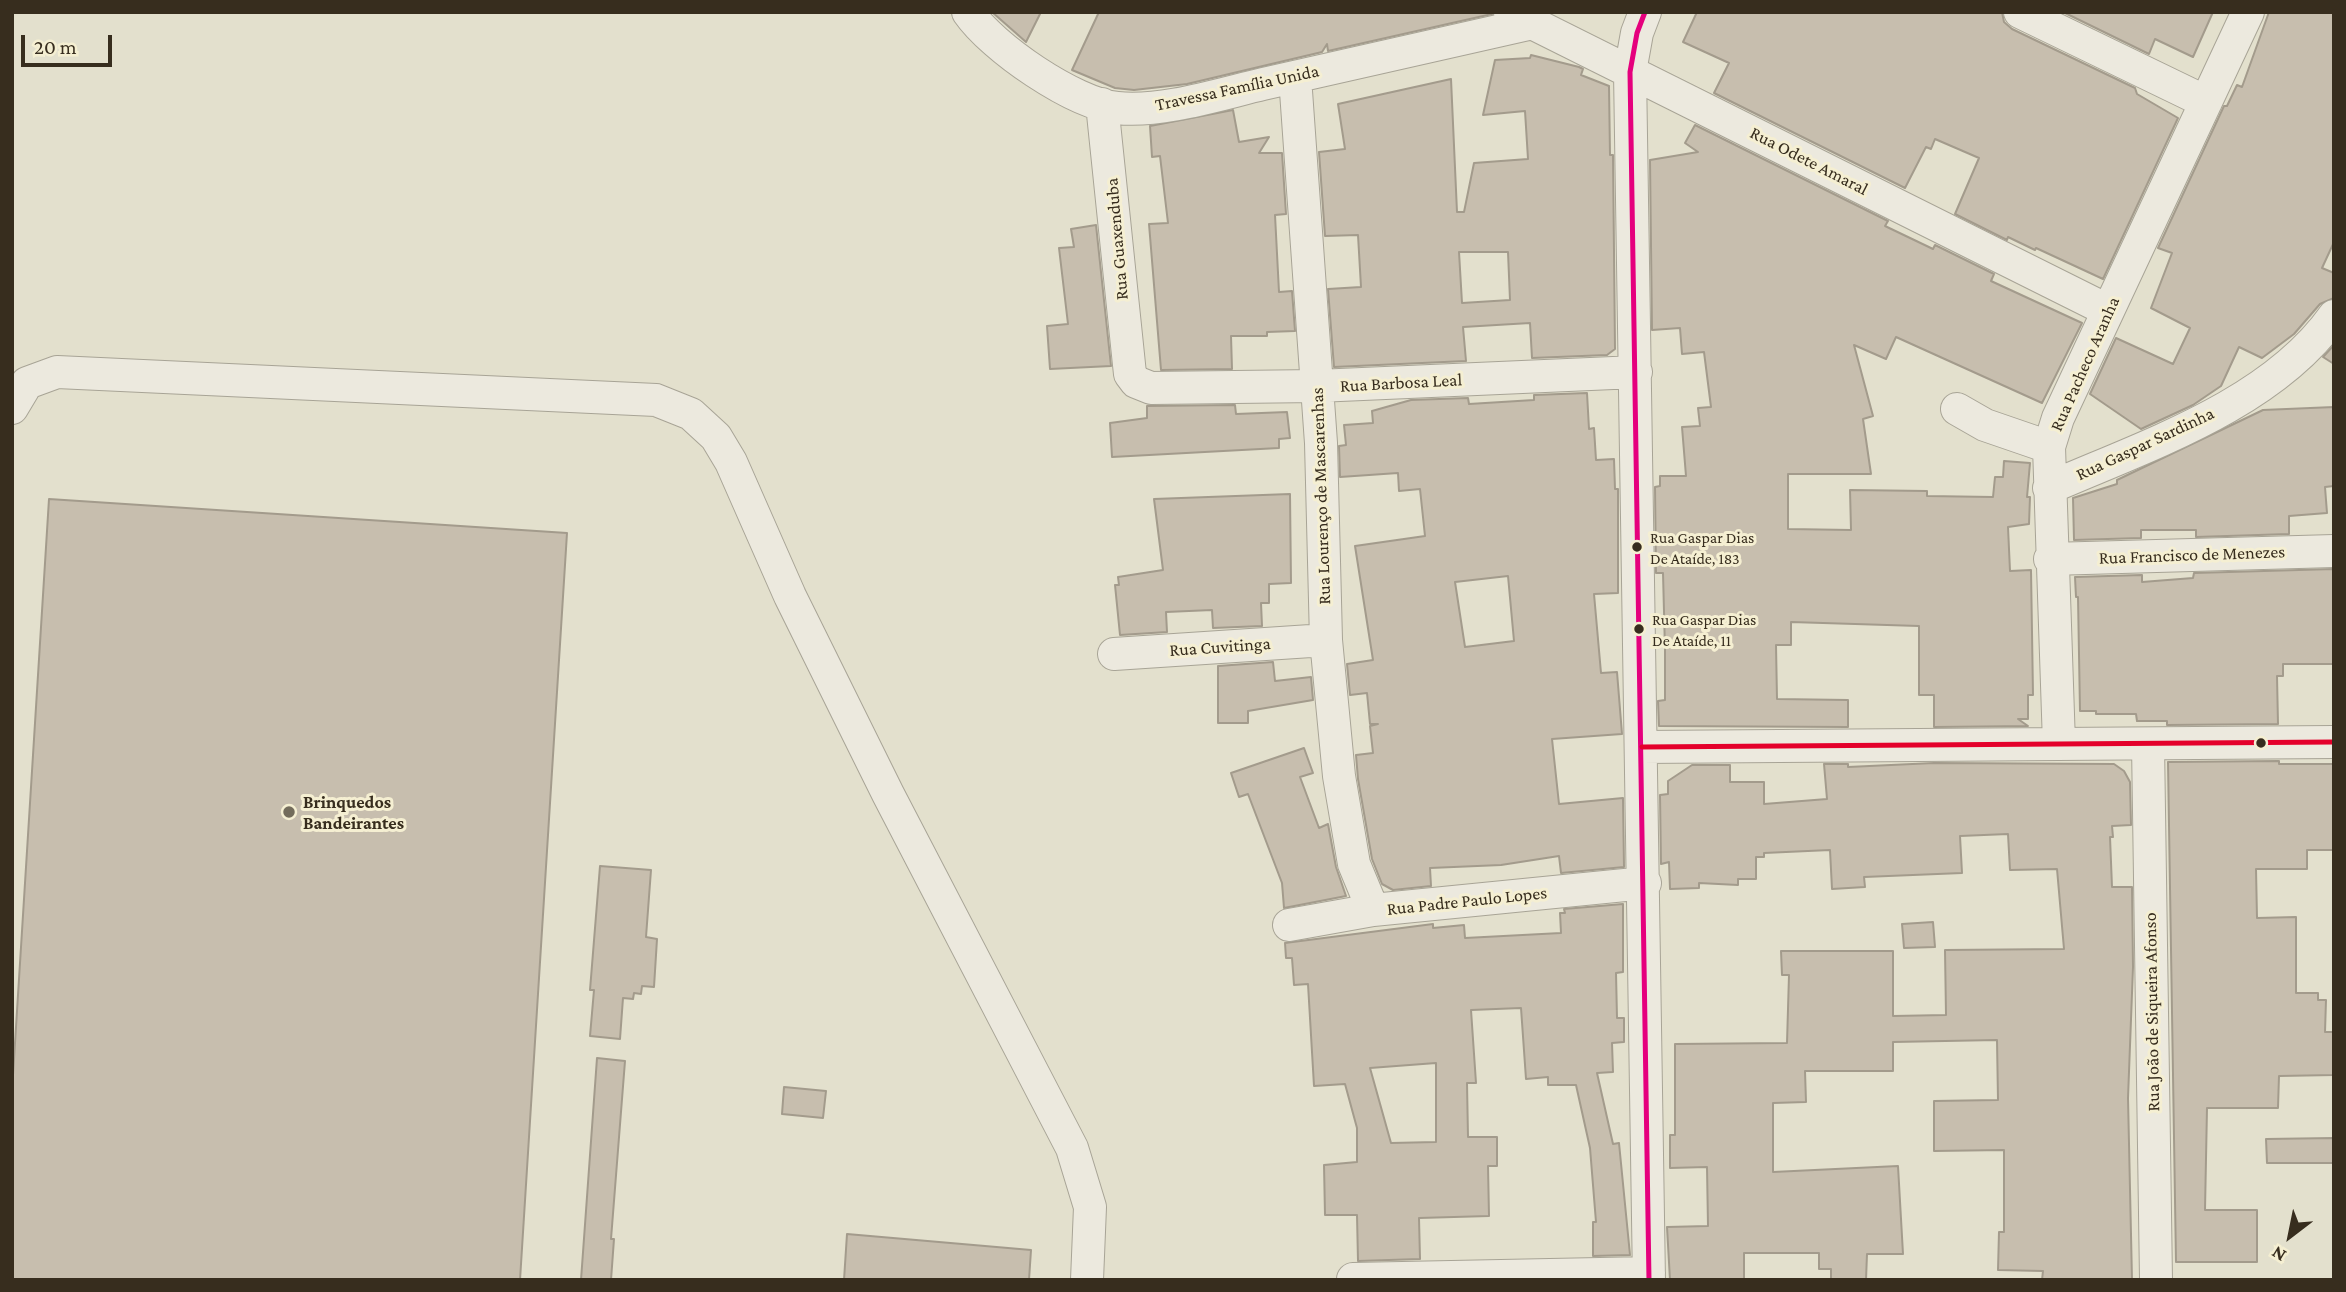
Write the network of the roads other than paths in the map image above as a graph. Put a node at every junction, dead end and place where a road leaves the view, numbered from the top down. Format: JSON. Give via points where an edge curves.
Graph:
{"nodes":[{"id":1,"x":968,"y":12,"type":"edge"},
{"id":2,"x":1645,"y":12,"type":"edge"},
{"id":3,"x":2020,"y":12,"type":"edge"},
{"id":4,"x":2248,"y":12,"type":"edge"},
{"id":5,"x":1521,"y":18,"type":"edge"},
{"id":6,"x":1630,"y":72,"type":"junction"},
{"id":7,"x":1294,"y":77,"type":"junction"},
{"id":8,"x":2206,"y":102,"type":"junction"},
{"id":9,"x":1102,"y":104,"type":"junction"},
{"id":10,"x":2107,"y":310,"type":"junction"},
{"id":11,"x":2334,"y":316,"type":"edge"},
{"id":12,"x":1636,"y":372,"type":"junction"},
{"id":13,"x":1130,"y":374,"type":"joint"},
{"id":14,"x":1317,"y":386,"type":"junction"},
{"id":15,"x":12,"y":408,"type":"edge"},
{"id":16,"x":1957,"y":409,"type":"dead end"},
{"id":17,"x":2049,"y":447,"type":"junction"},
{"id":18,"x":2049,"y":488,"type":"junction"},
{"id":19,"x":2334,"y":551,"type":"edge"},
{"id":20,"x":2050,"y":559,"type":"junction"},
{"id":21,"x":1326,"y":640,"type":"junction"},
{"id":22,"x":1115,"y":654,"type":"dead end"},
{"id":23,"x":2334,"y":742,"type":"edge"},
{"id":24,"x":2059,"y":744,"type":"junction"},
{"id":25,"x":2148,"y":744,"type":"junction"},
{"id":26,"x":1642,"y":747,"type":"junction"},
{"id":27,"x":1645,"y":883,"type":"junction"},
{"id":28,"x":1373,"y":910,"type":"junction"},
{"id":29,"x":1289,"y":925,"type":"dead end"},
{"id":30,"x":1649,"y":1276,"type":"edge"},
{"id":31,"x":1353,"y":1279,"type":"edge"},
{"id":32,"x":1087,"y":1280,"type":"edge"},
{"id":33,"x":2156,"y":1280,"type":"edge"}],
"edges":[{"from":1,"to":9,"type":"street","name":"Travessa Família Unida","via":[[999,46],[1039,74]]},
{"from":2,"to":6,"type":"street"},
{"from":3,"to":8,"type":"street"},
{"from":4,"to":8,"type":"street","name":"Rua Pacheco Aranha"},
{"from":5,"to":6,"type":"street","name":"Rua Odete Amaral"},
{"from":5,"to":7,"type":"street","name":"Travessa Família Unida"},
{"from":6,"to":10,"type":"street","name":"Rua Odete Amaral"},
{"from":6,"to":12,"type":"street"},
{"from":7,"to":9,"type":"street","name":"Travessa Família Unida","via":[[1137,108]]},
{"from":7,"to":14,"type":"street","name":"Rua Lourenço de Mascarenhas"},
{"from":8,"to":10,"type":"street","name":"Rua Pacheco Aranha"},
{"from":9,"to":13,"type":"street","name":"Rua Guaxenduba"},
{"from":10,"to":17,"type":"street","name":"Rua Pacheco Aranha"},
{"from":11,"to":18,"type":"street","name":"Rua Gaspar Sardinha","via":[[2281,373],[2190,426]]},
{"from":12,"to":14,"type":"street","name":"Rua Barbosa Leal"},
{"from":12,"to":26,"type":"street"},
{"from":13,"to":14,"type":"street","name":"Rua Barbosa Leal","via":[[1151,388]]},
{"from":14,"to":21,"type":"street","name":"Rua Lourenço de Mascarenhas"},
{"from":15,"to":32,"type":"street","via":[[27,383],[57,372],[656,400],[691,414],[716,437],[731,461],[790,596],[888,794],[1067,1136],[1090,1206]]},
{"from":16,"to":17,"type":"street","via":[[1985,425]]},
{"from":17,"to":18,"type":"street","name":"Rua Pacheco Aranha"},
{"from":18,"to":20,"type":"street","name":"Rua Pacheco Aranha"},
{"from":19,"to":20,"type":"street","name":"Rua Francisco de Menezes"},
{"from":20,"to":24,"type":"street","name":"Rua Pacheco Aranha"},
{"from":21,"to":22,"type":"street","name":"Rua Cuvitinga"},
{"from":21,"to":28,"type":"street","name":"Rua Lourenço de Mascarenhas","via":[[1339,776],[1354,864]]},
{"from":23,"to":25,"type":"street"},
{"from":24,"to":25,"type":"street"},
{"from":24,"to":26,"type":"street"},
{"from":25,"to":33,"type":"street","name":"Rua João de Siqueira Afonso"},
{"from":26,"to":27,"type":"street"},
{"from":27,"to":28,"type":"street","name":"Rua Padre Paulo Lopes"},
{"from":27,"to":30,"type":"street"},
{"from":28,"to":29,"type":"street","name":"Rua Padre Paulo Lopes"},
{"from":30,"to":31,"type":"street"}]}
